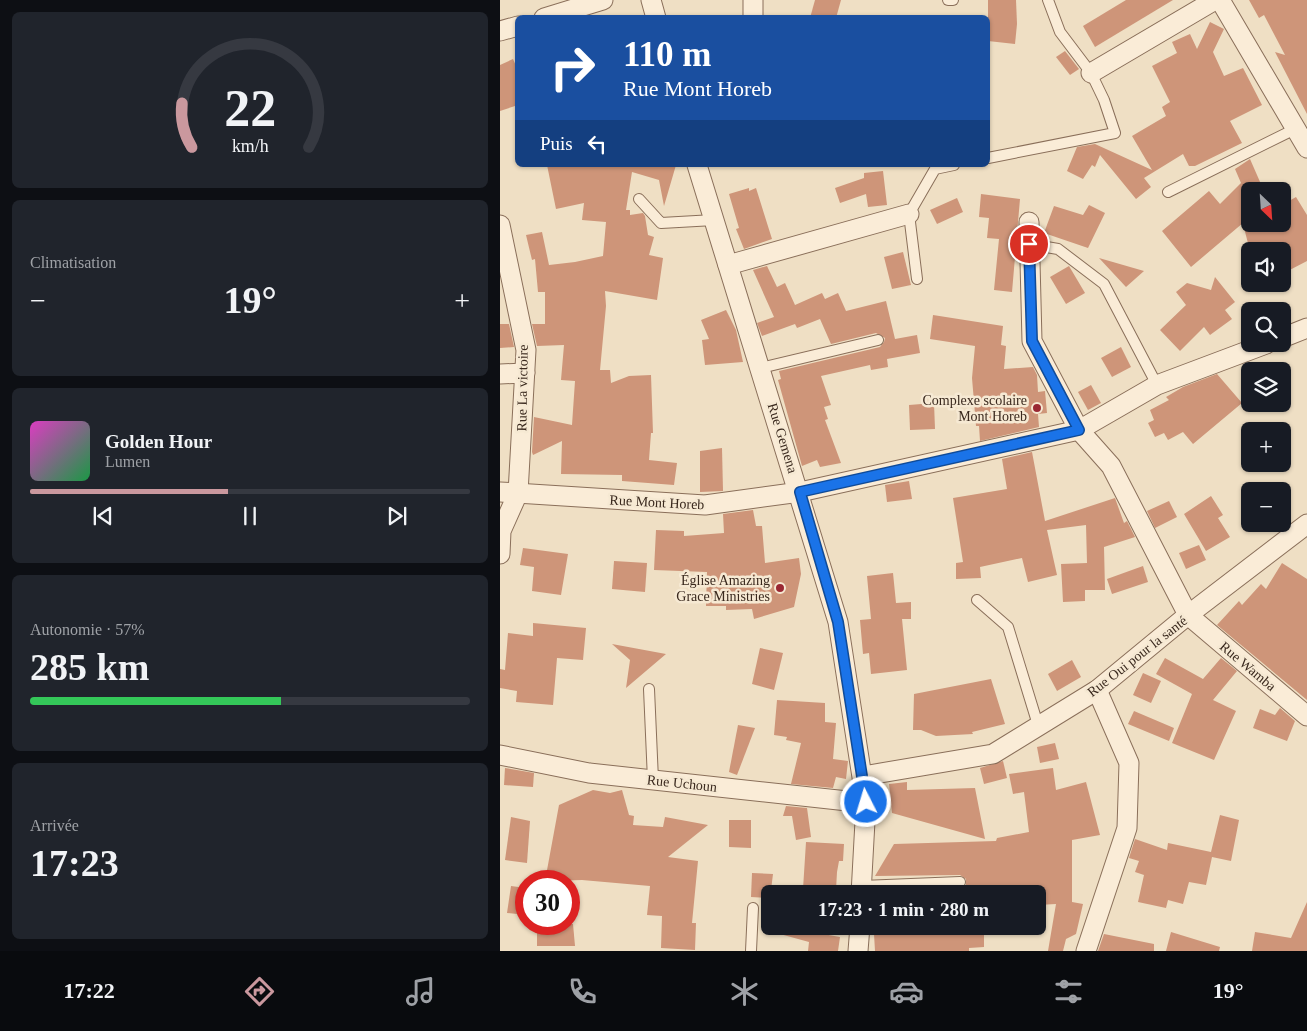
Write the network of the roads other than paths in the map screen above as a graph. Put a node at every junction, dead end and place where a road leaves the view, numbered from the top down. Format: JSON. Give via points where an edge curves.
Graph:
{"nodes":[{"id":1,"x":603,"y":0,"type":"edge"},
{"id":2,"x":652,"y":0,"type":"edge"},
{"id":3,"x":753,"y":0,"type":"edge"},
{"id":4,"x":948,"y":0,"type":"edge"},
{"id":5,"x":952,"y":0,"type":"edge"},
{"id":6,"x":1048,"y":0,"type":"edge"},
{"id":7,"x":1215,"y":0,"type":"edge"},
{"id":8,"x":1220,"y":0,"type":"edge"},
{"id":9,"x":554,"y":15,"type":"edge"},
{"id":10,"x":655,"y":15,"type":"edge"},
{"id":11,"x":753,"y":15,"type":"edge"},
{"id":12,"x":515,"y":27,"type":"edge"},
{"id":13,"x":500,"y":31,"type":"edge"},
{"id":14,"x":1092,"y":73,"type":"junction"},
{"id":15,"x":1295,"y":129,"type":"junction"},
{"id":16,"x":1307,"y":147,"type":"edge"},
{"id":17,"x":990,"y":158,"type":"edge"},
{"id":18,"x":698,"y":167,"type":"edge"},
{"id":19,"x":935,"y":167,"type":"edge"},
{"id":20,"x":1168,"y":192,"type":"dead end"},
{"id":21,"x":639,"y":199,"type":"dead end"},
{"id":22,"x":908,"y":214,"type":"junction"},
{"id":23,"x":714,"y":220,"type":"junction"},
{"id":24,"x":1029,"y":222,"type":"dead end"},
{"id":25,"x":500,"y":226,"type":"edge"},
{"id":26,"x":1029,"y":244,"type":"junction"},
{"id":27,"x":728,"y":265,"type":"junction"},
{"id":28,"x":506,"y":274,"type":"edge"},
{"id":29,"x":917,"y":279,"type":"dead end"},
{"id":30,"x":1307,"y":328,"type":"edge"},
{"id":31,"x":1291,"y":334,"type":"edge"},
{"id":32,"x":878,"y":340,"type":"dead end"},
{"id":33,"x":1245,"y":352,"type":"edge"},
{"id":34,"x":761,"y":368,"type":"junction"},
{"id":35,"x":525,"y":373,"type":"junction"},
{"id":36,"x":500,"y":374,"type":"edge"},
{"id":37,"x":1157,"y":385,"type":"junction"},
{"id":38,"x":1079,"y":430,"type":"junction"},
{"id":39,"x":509,"y":492,"type":"edge"},
{"id":40,"x":800,"y":492,"type":"junction"},
{"id":41,"x":1307,"y":524,"type":"edge"},
{"id":42,"x":501,"y":531,"type":"edge"},
{"id":43,"x":500,"y":554,"type":"edge"},
{"id":44,"x":977,"y":600,"type":"dead end"},
{"id":45,"x":1188,"y":615,"type":"junction"},
{"id":46,"x":649,"y":689,"type":"dead end"},
{"id":47,"x":1097,"y":690,"type":"junction"},
{"id":48,"x":1307,"y":716,"type":"edge"},
{"id":49,"x":1038,"y":725,"type":"junction"},
{"id":50,"x":500,"y":755,"type":"edge"},
{"id":51,"x":863,"y":776,"type":"junction"},
{"id":52,"x":654,"y":780,"type":"junction"},
{"id":53,"x":866,"y":802,"type":"junction"},
{"id":54,"x":960,"y":882,"type":"dead end"},
{"id":55,"x":862,"y":885,"type":"edge"},
{"id":56,"x":923,"y":885,"type":"edge"},
{"id":57,"x":753,"y":908,"type":"dead end"},
{"id":58,"x":859,"y":935,"type":"edge"},
{"id":59,"x":751,"y":951,"type":"edge"},
{"id":60,"x":858,"y":951,"type":"edge"},
{"id":61,"x":1086,"y":951,"type":"edge"}],
"edges":[{"from":1,"to":9,"type":"street"},
{"from":2,"to":10,"type":"street"},
{"from":3,"to":11,"type":"street"},
{"from":4,"to":5,"type":"lane"},
{"from":6,"to":14,"type":"lane","via":[[1060,32]]},
{"from":7,"to":14,"type":"street"},
{"from":8,"to":15,"type":"street"},
{"from":12,"to":13,"type":"street"},
{"from":14,"to":17,"type":"lane","via":[[1115,133]]},
{"from":15,"to":16,"type":"street"},
{"from":15,"to":20,"type":"lane"},
{"from":18,"to":23,"type":"street","name":"Rue Gemena"},
{"from":19,"to":22,"type":"lane"},
{"from":21,"to":23,"type":"lane","via":[[660,223]]},
{"from":22,"to":27,"type":"street"},
{"from":22,"to":29,"type":"lane"},
{"from":23,"to":27,"type":"street","name":"Rue Gemena"},
{"from":24,"to":26,"type":"street"},
{"from":25,"to":28,"type":"street","name":"Rue La victoire"},
{"from":26,"to":37,"type":"lane","via":[[1058,249],[1104,284]]},
{"from":26,"to":38,"type":"street","via":[[1032,341]]},
{"from":27,"to":34,"type":"street","name":"Rue Gemena"},
{"from":28,"to":35,"type":"street","name":"Rue La victoire","via":[[526,350]]},
{"from":30,"to":31,"type":"street"},
{"from":32,"to":34,"type":"lane"},
{"from":33,"to":37,"type":"street","name":"Rue Mont Horeb"},
{"from":34,"to":40,"type":"street","name":"Rue Gemena"},
{"from":35,"to":36,"type":"street"},
{"from":35,"to":39,"type":"street","name":"Rue La victoire"},
{"from":37,"to":38,"type":"street","name":"Rue Mont Horeb"},
{"from":38,"to":40,"type":"street","name":"Rue Mont Horeb"},
{"from":38,"to":45,"type":"street","via":[[1111,466]]},
{"from":39,"to":40,"type":"street","name":"Rue Mont Horeb","via":[[705,505]]},
{"from":39,"to":42,"type":"street"},
{"from":40,"to":51,"type":"street","name":"Rue Gemena","via":[[838,622]]},
{"from":41,"to":45,"type":"street","name":"Rue Oui pour la santé"},
{"from":42,"to":43,"type":"street"},
{"from":44,"to":49,"type":"lane","via":[[1008,627]]},
{"from":45,"to":47,"type":"street","name":"Rue Oui pour la santé"},
{"from":45,"to":48,"type":"street","name":"Rue Wamba"},
{"from":46,"to":52,"type":"lane"},
{"from":47,"to":49,"type":"street","name":"Rue Oui pour la santé"},
{"from":47,"to":61,"type":"street","via":[[1129,763],[1127,828]]},
{"from":49,"to":51,"type":"street","name":"Rue Oui pour la santé","via":[[993,754]]},
{"from":50,"to":52,"type":"street","name":"Rue Uchoun","via":[[589,773]]},
{"from":51,"to":53,"type":"street","name":"Rue Gemena"},
{"from":52,"to":53,"type":"street","name":"Rue Uchoun"},
{"from":53,"to":55,"type":"street","name":"Rue Gemena"},
{"from":54,"to":56,"type":"lane"},
{"from":57,"to":59,"type":"lane"},
{"from":58,"to":60,"type":"street"}]}
